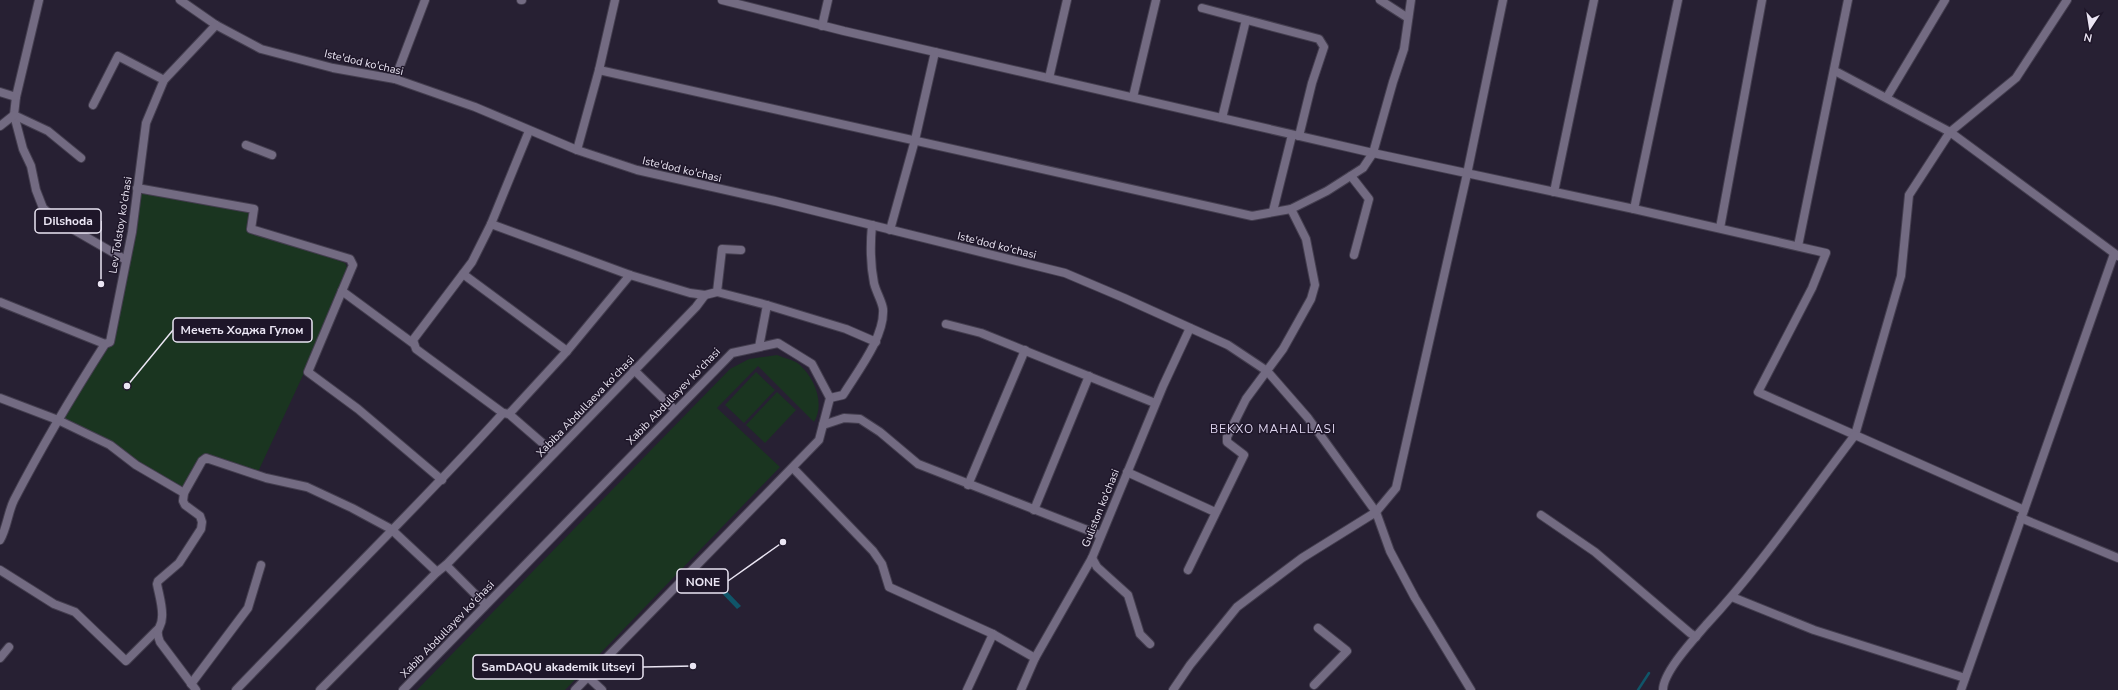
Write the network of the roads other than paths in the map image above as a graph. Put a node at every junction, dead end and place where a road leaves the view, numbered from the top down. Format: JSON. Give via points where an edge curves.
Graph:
{"nodes":[{"id":1,"x":39,"y":0,"type":"edge"},
{"id":2,"x":180,"y":0,"type":"edge"},
{"id":3,"x":425,"y":0,"type":"edge"},
{"id":4,"x":615,"y":0,"type":"edge"},
{"id":5,"x":722,"y":0,"type":"edge"},
{"id":6,"x":828,"y":0,"type":"edge"},
{"id":7,"x":1067,"y":0,"type":"edge"},
{"id":8,"x":1156,"y":0,"type":"edge"},
{"id":9,"x":1380,"y":0,"type":"edge"},
{"id":10,"x":1411,"y":0,"type":"edge"},
{"id":11,"x":1503,"y":0,"type":"edge"},
{"id":12,"x":1594,"y":0,"type":"edge"},
{"id":13,"x":1678,"y":0,"type":"edge"},
{"id":14,"x":1762,"y":0,"type":"edge"},
{"id":15,"x":1848,"y":0,"type":"edge"},
{"id":16,"x":1945,"y":0,"type":"edge"},
{"id":17,"x":2067,"y":0,"type":"edge"},
{"id":18,"x":1202,"y":8,"type":"dead end"},
{"id":19,"x":1408,"y":18,"type":"junction"},
{"id":20,"x":1246,"y":20,"type":"junction"},
{"id":21,"x":216,"y":25,"type":"junction"},
{"id":22,"x":822,"y":26,"type":"junction"},
{"id":23,"x":935,"y":52,"type":"junction"},
{"id":24,"x":599,"y":70,"type":"junction"},
{"id":25,"x":1835,"y":71,"type":"junction"},
{"id":26,"x":1049,"y":78,"type":"junction"},
{"id":27,"x":395,"y":79,"type":"junction"},
{"id":28,"x":164,"y":80,"type":"junction"},
{"id":29,"x":0,"y":92,"type":"edge"},
{"id":30,"x":16,"y":97,"type":"junction"},
{"id":31,"x":1133,"y":97,"type":"junction"},
{"id":32,"x":1887,"y":97,"type":"junction"},
{"id":33,"x":93,"y":105,"type":"dead end"},
{"id":34,"x":14,"y":115,"type":"junction"},
{"id":35,"x":1222,"y":118,"type":"junction"},
{"id":36,"x":0,"y":126,"type":"edge"},
{"id":37,"x":529,"y":131,"type":"junction"},
{"id":38,"x":1950,"y":132,"type":"junction"},
{"id":39,"x":1295,"y":135,"type":"junction"},
{"id":40,"x":915,"y":140,"type":"junction"},
{"id":41,"x":246,"y":145,"type":"dead end"},
{"id":42,"x":577,"y":150,"type":"junction"},
{"id":43,"x":1373,"y":153,"type":"junction"},
{"id":44,"x":272,"y":154,"type":"dead end"},
{"id":45,"x":81,"y":158,"type":"dead end"},
{"id":46,"x":1467,"y":174,"type":"junction"},
{"id":47,"x":1351,"y":176,"type":"junction"},
{"id":48,"x":137,"y":188,"type":"junction"},
{"id":49,"x":1554,"y":192,"type":"junction"},
{"id":50,"x":1291,"y":209,"type":"junction"},
{"id":51,"x":1634,"y":209,"type":"junction"},
{"id":52,"x":1273,"y":212,"type":"junction"},
{"id":53,"x":491,"y":224,"type":"junction"},
{"id":54,"x":872,"y":225,"type":"junction"},
{"id":55,"x":1720,"y":228,"type":"junction"},
{"id":56,"x":890,"y":230,"type":"junction"},
{"id":57,"x":1798,"y":246,"type":"junction"},
{"id":58,"x":128,"y":250,"type":"junction"},
{"id":59,"x":741,"y":250,"type":"dead end"},
{"id":60,"x":115,"y":254,"type":"junction"},
{"id":61,"x":1354,"y":255,"type":"dead end"},
{"id":62,"x":2116,"y":255,"type":"edge"},
{"id":63,"x":126,"y":260,"type":"junction"},
{"id":64,"x":463,"y":274,"type":"junction"},
{"id":65,"x":630,"y":274,"type":"junction"},
{"id":66,"x":342,"y":291,"type":"junction"},
{"id":67,"x":717,"y":292,"type":"junction"},
{"id":68,"x":705,"y":295,"type":"junction"},
{"id":69,"x":0,"y":302,"type":"edge"},
{"id":70,"x":767,"y":305,"type":"junction"},
{"id":71,"x":946,"y":324,"type":"dead end"},
{"id":72,"x":1190,"y":328,"type":"junction"},
{"id":73,"x":876,"y":342,"type":"junction"},
{"id":74,"x":105,"y":344,"type":"junction"},
{"id":75,"x":414,"y":344,"type":"junction"},
{"id":76,"x":759,"y":347,"type":"junction"},
{"id":77,"x":1026,"y":350,"type":"junction"},
{"id":78,"x":567,"y":351,"type":"junction"},
{"id":79,"x":634,"y":370,"type":"junction"},
{"id":80,"x":1267,"y":371,"type":"junction"},
{"id":81,"x":1089,"y":376,"type":"junction"},
{"id":82,"x":0,"y":398,"type":"edge"},
{"id":83,"x":830,"y":398,"type":"junction"},
{"id":84,"x":1155,"y":403,"type":"junction"},
{"id":85,"x":675,"y":410,"type":"junction"},
{"id":86,"x":506,"y":413,"type":"junction"},
{"id":87,"x":58,"y":420,"type":"junction"},
{"id":88,"x":823,"y":425,"type":"junction"},
{"id":89,"x":1855,"y":435,"type":"junction"},
{"id":90,"x":554,"y":453,"type":"junction"},
{"id":91,"x":793,"y":468,"type":"junction"},
{"id":92,"x":1127,"y":472,"type":"junction"},
{"id":93,"x":442,"y":480,"type":"junction"},
{"id":94,"x":968,"y":485,"type":"junction"},
{"id":95,"x":184,"y":492,"type":"junction"},
{"id":96,"x":1034,"y":510,"type":"junction"},
{"id":97,"x":1215,"y":512,"type":"junction"},
{"id":98,"x":1376,"y":512,"type":"junction"},
{"id":99,"x":2022,"y":514,"type":"junction"},
{"id":100,"x":1541,"y":515,"type":"dead end"},
{"id":101,"x":392,"y":529,"type":"junction"},
{"id":102,"x":1100,"y":535,"type":"junction"},
{"id":103,"x":0,"y":540,"type":"edge"},
{"id":104,"x":1092,"y":558,"type":"junction"},
{"id":105,"x":2118,"y":558,"type":"edge"},
{"id":106,"x":261,"y":565,"type":"dead end"},
{"id":107,"x":446,"y":565,"type":"junction"},
{"id":108,"x":0,"y":570,"type":"edge"},
{"id":109,"x":1188,"y":570,"type":"dead end"},
{"id":110,"x":437,"y":572,"type":"junction"},
{"id":111,"x":1732,"y":598,"type":"junction"},
{"id":112,"x":485,"y":604,"type":"junction"},
{"id":113,"x":1318,"y":628,"type":"dead end"},
{"id":114,"x":157,"y":630,"type":"junction"},
{"id":115,"x":993,"y":634,"type":"junction"},
{"id":116,"x":1696,"y":636,"type":"junction"},
{"id":117,"x":1150,"y":644,"type":"dead end"},
{"id":118,"x":9,"y":647,"type":"dead end"},
{"id":119,"x":0,"y":658,"type":"edge"},
{"id":120,"x":1035,"y":658,"type":"junction"},
{"id":121,"x":588,"y":677,"type":"junction"},
{"id":122,"x":1965,"y":678,"type":"junction"},
{"id":123,"x":194,"y":687,"type":"edge"},
{"id":124,"x":1314,"y":688,"type":"edge"},
{"id":125,"x":236,"y":690,"type":"edge"},
{"id":126,"x":320,"y":690,"type":"edge"},
{"id":127,"x":403,"y":690,"type":"edge"},
{"id":128,"x":575,"y":690,"type":"edge"},
{"id":129,"x":602,"y":690,"type":"edge"},
{"id":130,"x":967,"y":690,"type":"edge"},
{"id":131,"x":1021,"y":690,"type":"edge"},
{"id":132,"x":1173,"y":690,"type":"edge"},
{"id":133,"x":1471,"y":690,"type":"edge"},
{"id":134,"x":1663,"y":690,"type":"edge"},
{"id":135,"x":1961,"y":690,"type":"edge"}],
"edges":[{"from":1,"to":30,"type":"street"},
{"from":2,"to":21,"type":"street","name":"Iste'dod ko'chasi"},
{"from":3,"to":27,"type":"street"},
{"from":4,"to":24,"type":"street"},
{"from":5,"to":22,"type":"street"},
{"from":6,"to":22,"type":"street"},
{"from":7,"to":26,"type":"street"},
{"from":8,"to":31,"type":"street"},
{"from":9,"to":19,"type":"street"},
{"from":10,"to":19,"type":"street"},
{"from":11,"to":46,"type":"street"},
{"from":12,"to":49,"type":"street"},
{"from":13,"to":51,"type":"street"},
{"from":14,"to":55,"type":"street"},
{"from":15,"to":25,"type":"street"},
{"from":16,"to":32,"type":"street"},
{"from":17,"to":38,"type":"street","via":[[2016,78]]},
{"from":18,"to":20,"type":"street"},
{"from":19,"to":43,"type":"street","via":[[1404,49]]},
{"from":20,"to":35,"type":"street"},
{"from":20,"to":39,"type":"street","via":[[1319,39],[1324,47]]},
{"from":21,"to":27,"type":"street","name":"Iste'dod ko'chasi","via":[[261,48],[284,56]]},
{"from":21,"to":28,"type":"street","name":"Lev Tolstoy ko'chasi"},
{"from":22,"to":23,"type":"street"},
{"from":23,"to":26,"type":"street"},
{"from":23,"to":40,"type":"street"},
{"from":24,"to":40,"type":"street"},
{"from":24,"to":42,"type":"street"},
{"from":25,"to":32,"type":"street"},
{"from":25,"to":57,"type":"street"},
{"from":26,"to":31,"type":"street"},
{"from":27,"to":37,"type":"street","name":"Iste'dod ko'chasi","via":[[475,107]]},
{"from":28,"to":33,"type":"street","via":[[118,56]]},
{"from":28,"to":48,"type":"street","name":"Lev Tolstoy ko'chasi","via":[[146,123]]},
{"from":29,"to":30,"type":"street"},
{"from":30,"to":34,"type":"street"},
{"from":31,"to":35,"type":"street"},
{"from":32,"to":38,"type":"street"},
{"from":34,"to":36,"type":"street"},
{"from":34,"to":45,"type":"street","via":[[48,131]]},
{"from":34,"to":60,"type":"street","via":[[43,208],[56,219]]},
{"from":35,"to":39,"type":"street"},
{"from":37,"to":42,"type":"street","name":"Iste'dod ko'chasi"},
{"from":37,"to":53,"type":"street"},
{"from":38,"to":62,"type":"street"},
{"from":38,"to":89,"type":"street","via":[[1908,195],[1901,276]]},
{"from":39,"to":43,"type":"street"},
{"from":39,"to":52,"type":"street"},
{"from":40,"to":52,"type":"street","via":[[1252,216]]},
{"from":40,"to":56,"type":"street"},
{"from":41,"to":44,"type":"street"},
{"from":42,"to":54,"type":"street","name":"Iste'dod ko'chasi","via":[[637,170]]},
{"from":43,"to":46,"type":"street"},
{"from":43,"to":47,"type":"street","via":[[1363,168]]},
{"from":46,"to":49,"type":"street"},
{"from":46,"to":98,"type":"street","via":[[1396,488]]},
{"from":47,"to":50,"type":"street"},
{"from":47,"to":61,"type":"street","via":[[1369,199]]},
{"from":48,"to":58,"type":"street","name":"Lev Tolstoy ko'chasi"},
{"from":48,"to":66,"type":"street","via":[[254,209],[251,229],[350,259],[353,264]]},
{"from":49,"to":51,"type":"street"},
{"from":50,"to":52,"type":"street"},
{"from":50,"to":80,"type":"street","via":[[1306,239],[1315,285],[1308,305]]},
{"from":51,"to":55,"type":"street"},
{"from":53,"to":64,"type":"street"},
{"from":53,"to":65,"type":"street"},
{"from":54,"to":56,"type":"street","name":"Iste'dod ko'chasi"},
{"from":54,"to":73,"type":"street","via":[[869,252],[874,284],[883,309]]},
{"from":55,"to":57,"type":"street"},
{"from":56,"to":72,"type":"street","name":"Iste'dod ko'chasi","via":[[1064,273]]},
{"from":57,"to":89,"type":"street","via":[[1826,253],[1812,288],[1758,392]]},
{"from":58,"to":60,"type":"street"},
{"from":58,"to":63,"type":"street","name":"Lev Tolstoy ko'chasi"},
{"from":59,"to":67,"type":"street","via":[[722,249]]},
{"from":60,"to":63,"type":"street"},
{"from":62,"to":99,"type":"street"},
{"from":63,"to":74,"type":"street","name":"Lev Tolstoy ko'chasi","via":[[110,342]]},
{"from":64,"to":75,"type":"street","via":[[414,336]]},
{"from":64,"to":78,"type":"street"},
{"from":65,"to":68,"type":"street","via":[[690,293]]},
{"from":65,"to":78,"type":"street"},
{"from":66,"to":75,"type":"street"},
{"from":66,"to":93,"type":"street","via":[[308,372],[358,409]]},
{"from":67,"to":68,"type":"street"},
{"from":67,"to":70,"type":"street"},
{"from":68,"to":79,"type":"street","name":"Xabiba Abdullaeva ko'chasi"},
{"from":69,"to":74,"type":"street"},
{"from":70,"to":73,"type":"street","via":[[846,329]]},
{"from":70,"to":76,"type":"street"},
{"from":71,"to":77,"type":"street","via":[[981,332]]},
{"from":72,"to":80,"type":"street","name":"Iste'dod ko'chasi","via":[[1228,345]]},
{"from":72,"to":84,"type":"street","name":"Guliston ko'chasi"},
{"from":73,"to":83,"type":"street","via":[[843,395]]},
{"from":74,"to":87,"type":"street","name":"Lev Tolstoy ko'chasi"},
{"from":75,"to":86,"type":"street","via":[[416,349]]},
{"from":76,"to":83,"type":"street","name":"Xabib Abdullayev ko'chasi","via":[[778,343],[812,364]]},
{"from":76,"to":85,"type":"street","name":"Xabib Abdullayev ko'chasi","via":[[732,353]]},
{"from":77,"to":81,"type":"street"},
{"from":77,"to":94,"type":"street"},
{"from":78,"to":86,"type":"street"},
{"from":79,"to":85,"type":"street"},
{"from":79,"to":90,"type":"street","name":"Xabiba Abdullaeva ko'chasi"},
{"from":80,"to":97,"type":"street","via":[[1246,399],[1227,437],[1227,442],[1244,455]]},
{"from":80,"to":98,"type":"street","name":"Iste'dod ko'chasi","via":[[1308,418]]},
{"from":81,"to":84,"type":"street"},
{"from":81,"to":96,"type":"street"},
{"from":82,"to":87,"type":"street"},
{"from":83,"to":88,"type":"street"},
{"from":84,"to":92,"type":"street","name":"Guliston ko'chasi"},
{"from":85,"to":112,"type":"street","name":"Xabib Abdullayev ko'chasi"},
{"from":86,"to":90,"type":"street"},
{"from":86,"to":93,"type":"street"},
{"from":87,"to":95,"type":"street","via":[[110,445],[136,465]]},
{"from":87,"to":103,"type":"street","name":"Lev Tolstoy ko'chasi","via":[[13,502]]},
{"from":88,"to":91,"type":"street","via":[[819,440]]},
{"from":88,"to":94,"type":"street","via":[[844,418],[860,419],[918,464]]},
{"from":89,"to":99,"type":"street"},
{"from":89,"to":111,"type":"street"},
{"from":90,"to":107,"type":"street","name":"Xabiba Abdullaeva ko'chasi"},
{"from":91,"to":115,"type":"street","via":[[873,551],[882,564],[889,587]]},
{"from":91,"to":121,"type":"street"},
{"from":92,"to":97,"type":"street"},
{"from":92,"to":102,"type":"street","name":"Guliston ko'chasi"},
{"from":93,"to":101,"type":"street"},
{"from":94,"to":96,"type":"street"},
{"from":95,"to":101,"type":"street","via":[[206,458],[266,478],[306,487]]},
{"from":95,"to":114,"type":"street","via":[[184,505],[200,516],[201,529],[179,563],[158,580],[162,618]]},
{"from":96,"to":102,"type":"street"},
{"from":97,"to":109,"type":"street"},
{"from":98,"to":132,"type":"street","via":[[1302,558],[1237,607]]},
{"from":98,"to":133,"type":"street","name":"Iste'dod ko'chasi","via":[[1390,551],[1415,598]]},
{"from":99,"to":105,"type":"street"},
{"from":99,"to":122,"type":"street"},
{"from":100,"to":116,"type":"street","via":[[1595,552]]},
{"from":101,"to":110,"type":"street"},
{"from":101,"to":125,"type":"street"},
{"from":102,"to":104,"type":"street","name":"Guliston ko'chasi"},
{"from":104,"to":117,"type":"street","via":[[1097,567],[1128,595],[1140,634]]},
{"from":104,"to":120,"type":"street","name":"Guliston ko'chasi"},
{"from":106,"to":123,"type":"street","via":[[248,608]]},
{"from":107,"to":110,"type":"street","name":"Xabiba Abdullaeva ko'chasi"},
{"from":107,"to":112,"type":"street"},
{"from":108,"to":114,"type":"street","via":[[54,604],[75,612],[126,661]]},
{"from":110,"to":126,"type":"street","name":"Xabiba Abdullaeva ko'chasi"},
{"from":111,"to":116,"type":"street"},
{"from":111,"to":122,"type":"street","via":[[1814,630]]},
{"from":112,"to":127,"type":"street","name":"Xabib Abdullayev ko'chasi"},
{"from":113,"to":124,"type":"street","via":[[1346,651]]},
{"from":114,"to":123,"type":"street","via":[[160,642]]},
{"from":115,"to":120,"type":"street"},
{"from":115,"to":130,"type":"street"},
{"from":116,"to":134,"type":"street","via":[[1666,677]]},
{"from":118,"to":119,"type":"street"},
{"from":120,"to":131,"type":"street","name":"Guliston ko'chasi"},
{"from":121,"to":128,"type":"street"},
{"from":121,"to":129,"type":"street"},
{"from":122,"to":135,"type":"street"}]}
